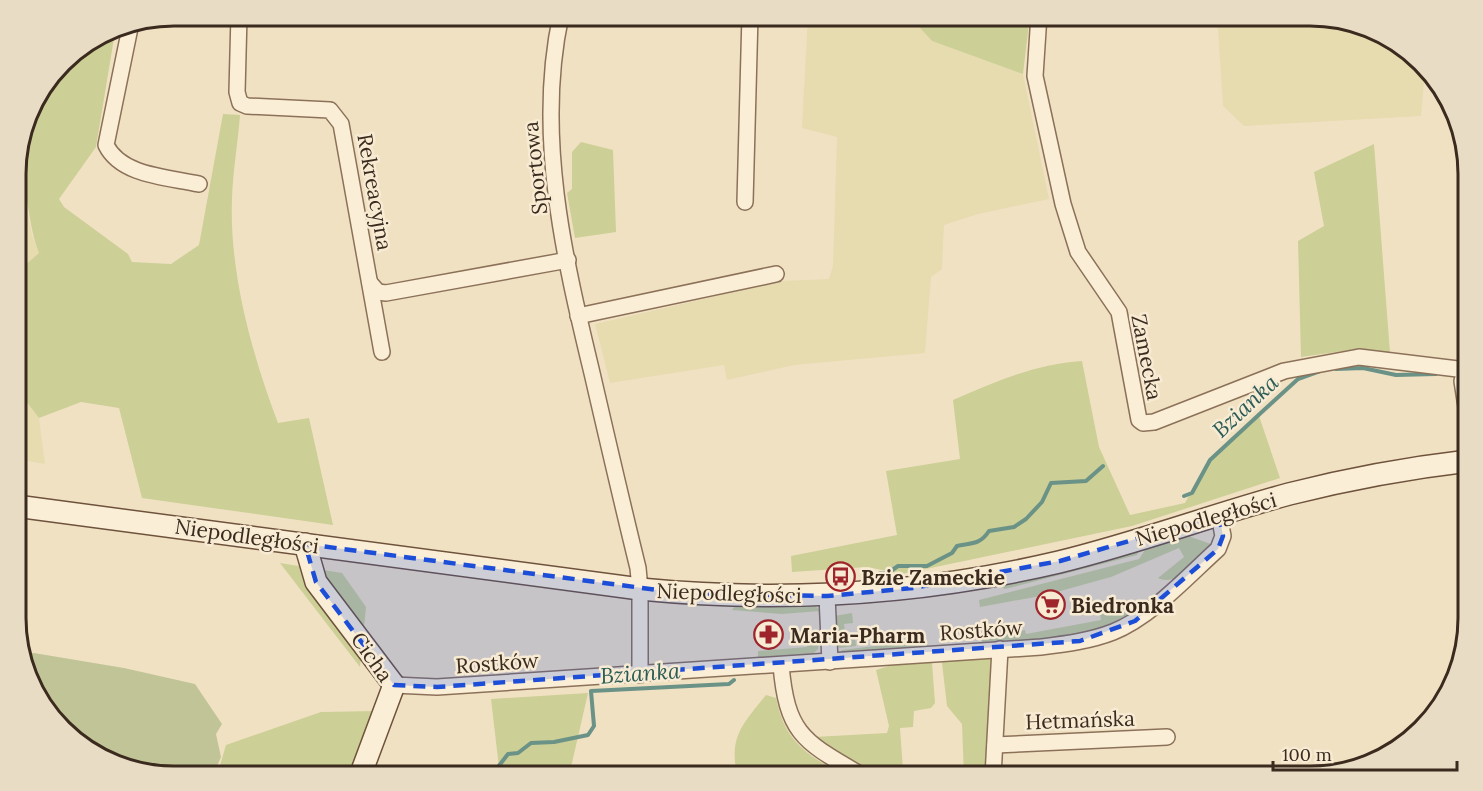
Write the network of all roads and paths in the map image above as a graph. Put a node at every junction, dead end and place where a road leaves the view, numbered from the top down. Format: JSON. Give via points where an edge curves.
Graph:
{"nodes":[{"id":1,"x":239,"y":26,"type":"edge"},
{"id":2,"x":560,"y":26,"type":"edge"},
{"id":3,"x":750,"y":26,"type":"edge"},
{"id":4,"x":1038,"y":26,"type":"edge"},
{"id":5,"x":129,"y":33,"type":"edge"},
{"id":6,"x":199,"y":184,"type":"dead end"},
{"id":7,"x":746,"y":202,"type":"dead end"},
{"id":8,"x":568,"y":260,"type":"junction"},
{"id":9,"x":776,"y":274,"type":"dead end"},
{"id":10,"x":370,"y":283,"type":"junction"},
{"id":11,"x":578,"y":316,"type":"junction"},
{"id":12,"x":382,"y":352,"type":"dead end"},
{"id":13,"x":1458,"y":368,"type":"edge"},
{"id":14,"x":1458,"y":463,"type":"edge"},
{"id":15,"x":26,"y":507,"type":"edge"},
{"id":16,"x":1220,"y":515,"type":"junction"},
{"id":17,"x":305,"y":544,"type":"junction"},
{"id":18,"x":640,"y":589,"type":"junction"},
{"id":19,"x":827,"y":596,"type":"junction"},
{"id":20,"x":1000,"y":650,"type":"junction"},
{"id":21,"x":830,"y":662,"type":"junction"},
{"id":22,"x":781,"y":665,"type":"junction"},
{"id":23,"x":640,"y":675,"type":"junction"},
{"id":24,"x":394,"y":685,"type":"junction"},
{"id":25,"x":1167,"y":737,"type":"dead end"},
{"id":26,"x":995,"y":744,"type":"junction"},
{"id":27,"x":847,"y":765,"type":"edge"},
{"id":28,"x":994,"y":765,"type":"edge"},
{"id":29,"x":364,"y":766,"type":"edge"}],
"edges":[{"from":1,"to":10,"type":"street","name":"Rekreacyjna","via":[[240,103],[330,110],[341,124]]},
{"from":2,"to":8,"type":"street","name":"Sportowa","via":[[549,107],[550,146]]},
{"from":3,"to":7,"type":"street"},
{"from":4,"to":13,"type":"street","name":"Zamecka","via":[[1035,76],[1065,214],[1078,252],[1119,312],[1139,420],[1149,424],[1284,370],[1359,357]]},
{"from":5,"to":6,"type":"street","via":[[106,145],[111,155],[126,167]]},
{"from":8,"to":10,"type":"street","name":"Rekreacyjna","via":[[386,293]]},
{"from":8,"to":11,"type":"street","name":"Sportowa"},
{"from":9,"to":11,"type":"street"},
{"from":10,"to":12,"type":"street","name":"Rekreacyjna"},
{"from":11,"to":18,"type":"street","name":"Sportowa"},
{"from":14,"to":16,"type":"street","name":"Niepodległości","via":[[1320,487]]},
{"from":15,"to":17,"type":"street","name":"Niepodległości"},
{"from":16,"to":19,"type":"street","name":"Niepodległości","via":[[1012,572],[913,588]]},
{"from":16,"to":20,"type":"street","name":"Rostków","via":[[1223,536],[1218,549],[1135,621],[1098,638]]},
{"from":17,"to":18,"type":"street","name":"Niepodległości"},
{"from":17,"to":24,"type":"street","name":"Cicha","via":[[316,582]]},
{"from":18,"to":19,"type":"street","name":"Niepodległości","via":[[728,596]]},
{"from":18,"to":23,"type":"street","name":"Sportowa"},
{"from":19,"to":21,"type":"street"},
{"from":20,"to":21,"type":"street","name":"Rostków"},
{"from":20,"to":26,"type":"street","name":"Hetmańska"},
{"from":21,"to":22,"type":"street","name":"Rostków"},
{"from":22,"to":23,"type":"street","name":"Rostków"},
{"from":22,"to":27,"type":"street","via":[[784,700],[802,736]]},
{"from":23,"to":24,"type":"street","name":"Rostków","via":[[437,687]]},
{"from":24,"to":29,"type":"street","name":"Cicha"},
{"from":25,"to":26,"type":"street","name":"Hetmańska"},
{"from":26,"to":28,"type":"street","name":"Hetmańska"}]}
